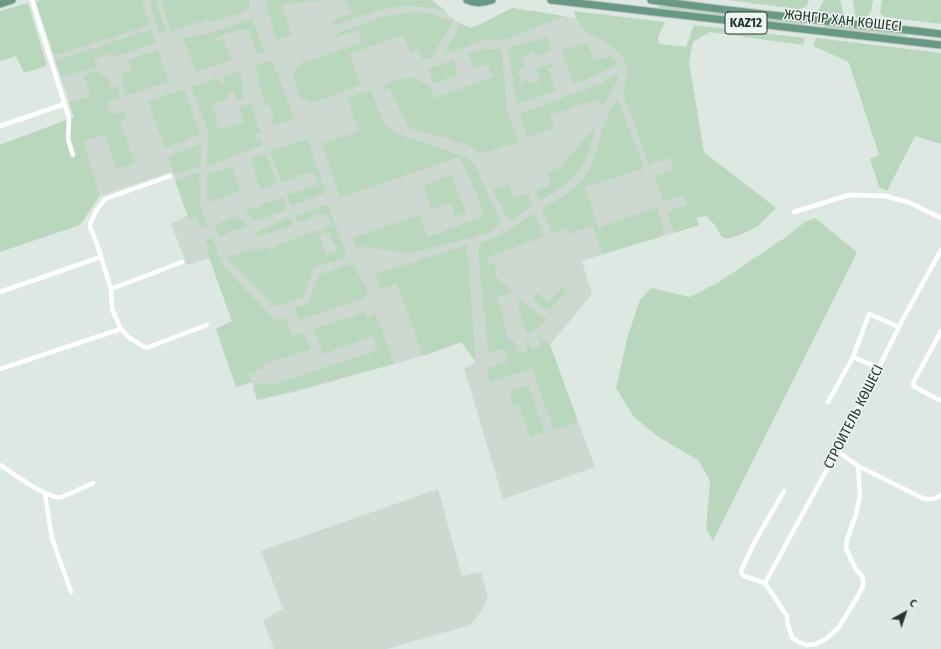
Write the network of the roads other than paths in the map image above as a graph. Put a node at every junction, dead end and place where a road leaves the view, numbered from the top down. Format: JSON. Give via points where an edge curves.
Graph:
{"nodes":[{"id":1,"x":12,"y":0,"type":"edge"},
{"id":2,"x":32,"y":0,"type":"edge"},
{"id":3,"x":467,"y":0,"type":"edge"},
{"id":4,"x":491,"y":0,"type":"edge"},
{"id":5,"x":551,"y":0,"type":"edge"},
{"id":6,"x":651,"y":0,"type":"edge"},
{"id":7,"x":0,"y":4,"type":"edge"},
{"id":8,"x":941,"y":34,"type":"edge"},
{"id":9,"x":941,"y":45,"type":"edge"},
{"id":10,"x":65,"y":104,"type":"junction"},
{"id":11,"x":0,"y":126,"type":"edge"},
{"id":12,"x":73,"y":155,"type":"dead end"},
{"id":13,"x":170,"y":176,"type":"dead end"},
{"id":14,"x":794,"y":212,"type":"dead end"},
{"id":15,"x":941,"y":218,"type":"edge"},
{"id":16,"x":941,"y":250,"type":"edge"},
{"id":17,"x":101,"y":258,"type":"junction"},
{"id":18,"x":182,"y":262,"type":"dead end"},
{"id":19,"x":112,"y":289,"type":"junction"},
{"id":20,"x":0,"y":292,"type":"edge"},
{"id":21,"x":207,"y":325,"type":"dead end"},
{"id":22,"x":899,"y":327,"type":"junction"},
{"id":23,"x":121,"y":329,"type":"junction"},
{"id":24,"x":941,"y":331,"type":"edge"},
{"id":25,"x":853,"y":357,"type":"junction"},
{"id":26,"x":878,"y":368,"type":"junction"},
{"id":27,"x":0,"y":369,"type":"edge"},
{"id":28,"x":941,"y":400,"type":"edge"},
{"id":29,"x":828,"y":402,"type":"dead end"},
{"id":30,"x":837,"y":451,"type":"junction"},
{"id":31,"x":0,"y":465,"type":"edge"},
{"id":32,"x":858,"y":466,"type":"junction"},
{"id":33,"x":93,"y":483,"type":"dead end"},
{"id":34,"x":784,"y":491,"type":"dead end"},
{"id":35,"x":44,"y":492,"type":"junction"},
{"id":36,"x":941,"y":495,"type":"edge"},
{"id":37,"x":765,"y":584,"type":"junction"},
{"id":38,"x":71,"y":592,"type":"dead end"}],
"edges":[{"from":1,"to":7,"type":"main road"},
{"from":2,"to":10,"type":"street"},
{"from":3,"to":4,"type":"main road","via":[[478,3]]},
{"from":5,"to":9,"type":"main road","name":"ЖӘҢГІР ХАН КӨШЕСІ","number":"KAZ12"},
{"from":6,"to":8,"type":"main road","name":"ЖӘҢГІР ХАН КӨШЕСІ","number":"KAZ12"},
{"from":10,"to":11,"type":"street"},
{"from":10,"to":12,"type":"street","via":[[69,118],[68,139]]},
{"from":13,"to":17,"type":"street","via":[[105,199],[96,211],[90,227]]},
{"from":14,"to":15,"type":"street","via":[[849,195],[885,196],[908,202]]},
{"from":16,"to":22,"type":"street","name":"СТРОИТЕЛЬ КӨШЕСІ"},
{"from":17,"to":19,"type":"street"},
{"from":17,"to":20,"type":"street"},
{"from":18,"to":19,"type":"street"},
{"from":19,"to":23,"type":"street","via":[[112,309]]},
{"from":21,"to":23,"type":"street","via":[[146,348],[128,337]]},
{"from":22,"to":25,"type":"street","via":[[869,314]]},
{"from":22,"to":26,"type":"street","name":"СТРОИТЕЛЬ КӨШЕСІ"},
{"from":23,"to":27,"type":"street"},
{"from":24,"to":28,"type":"street","via":[[913,383],[915,387]]},
{"from":25,"to":26,"type":"street"},
{"from":25,"to":29,"type":"street"},
{"from":26,"to":30,"type":"street","name":"СТРОИТЕЛЬ КӨШЕСІ"},
{"from":30,"to":32,"type":"street"},
{"from":30,"to":37,"type":"street","name":"СТРОИТЕЛЬ КӨШЕСІ"},
{"from":31,"to":35,"type":"street"},
{"from":32,"to":36,"type":"street","via":[[922,498],[930,500]]},
{"from":32,"to":37,"type":"street","via":[[860,495],[846,548],[855,568],[864,579],[858,596],[839,627],[826,640],[816,644],[798,641],[792,637],[787,616]]},
{"from":33,"to":35,"type":"street","via":[[60,497]]},
{"from":34,"to":37,"type":"street","via":[[741,571],[744,576]]},
{"from":35,"to":38,"type":"street","via":[[52,538]]}]}
